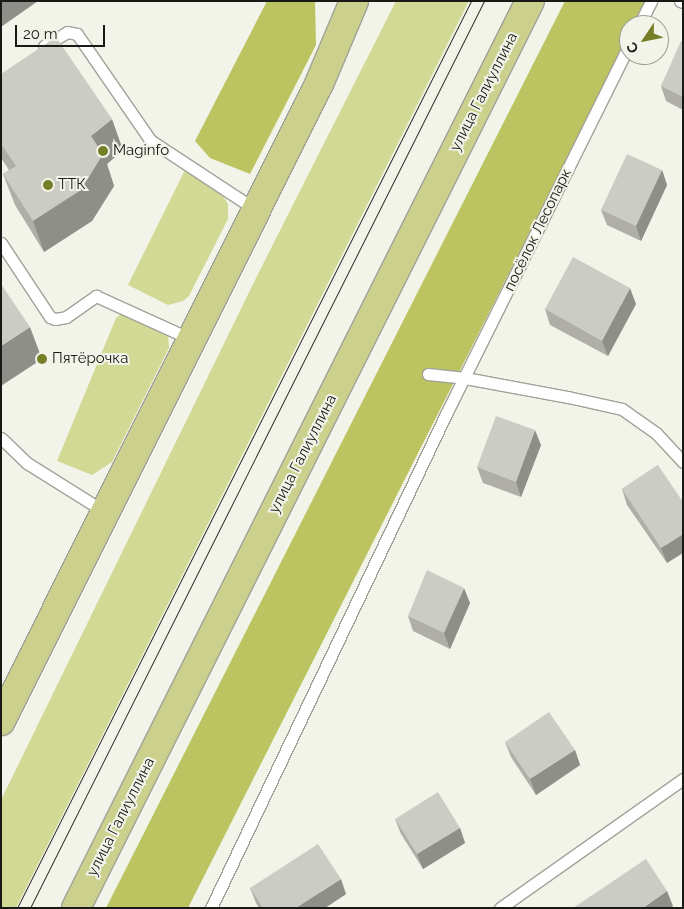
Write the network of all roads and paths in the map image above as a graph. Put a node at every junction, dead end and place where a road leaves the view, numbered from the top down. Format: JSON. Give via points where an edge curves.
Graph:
{"nodes":[{"id":1,"x":354,"y":1,"type":"edge"},
{"id":2,"x":530,"y":1,"type":"edge"},
{"id":3,"x":651,"y":1,"type":"edge"},
{"id":4,"x":644,"y":15,"type":"edge"},
{"id":5,"x":32,"y":54,"type":"edge"},
{"id":6,"x":619,"y":65,"type":"edge"},
{"id":7,"x":256,"y":210,"type":"junction"},
{"id":8,"x":1,"y":243,"type":"edge"},
{"id":9,"x":191,"y":339,"type":"junction"},
{"id":10,"x":428,"y":374,"type":"dead end"},
{"id":11,"x":465,"y":378,"type":"junction"},
{"id":12,"x":1,"y":438,"type":"edge"},
{"id":13,"x":683,"y":462,"type":"edge"},
{"id":14,"x":105,"y":512,"type":"junction"},
{"id":15,"x":1,"y":720,"type":"edge"},
{"id":16,"x":683,"y":779,"type":"edge"},
{"id":17,"x":76,"y":908,"type":"edge"},
{"id":18,"x":211,"y":908,"type":"edge"},
{"id":19,"x":500,"y":908,"type":"edge"}],
"edges":[{"from":1,"to":7,"type":"main road","via":[[319,84]]},
{"from":2,"to":17,"type":"main road","name":"улица Галиуллина"},
{"from":3,"to":4,"type":"lane"},
{"from":5,"to":7,"type":"lane","via":[[62,34],[77,34],[150,140]]},
{"from":6,"to":11,"type":"lane","name":"посёлок Лесопарк"},
{"from":7,"to":9,"type":"main road"},
{"from":8,"to":9,"type":"lane","via":[[50,317],[66,317],[96,296]]},
{"from":9,"to":14,"type":"main road"},
{"from":10,"to":11,"type":"lane"},
{"from":11,"to":13,"type":"lane","via":[[622,410],[656,433]]},
{"from":11,"to":18,"type":"lane","name":"посёлок Лесопарк"},
{"from":12,"to":14,"type":"lane","via":[[27,463]]},
{"from":14,"to":15,"type":"main road"},
{"from":16,"to":19,"type":"lane"}]}
